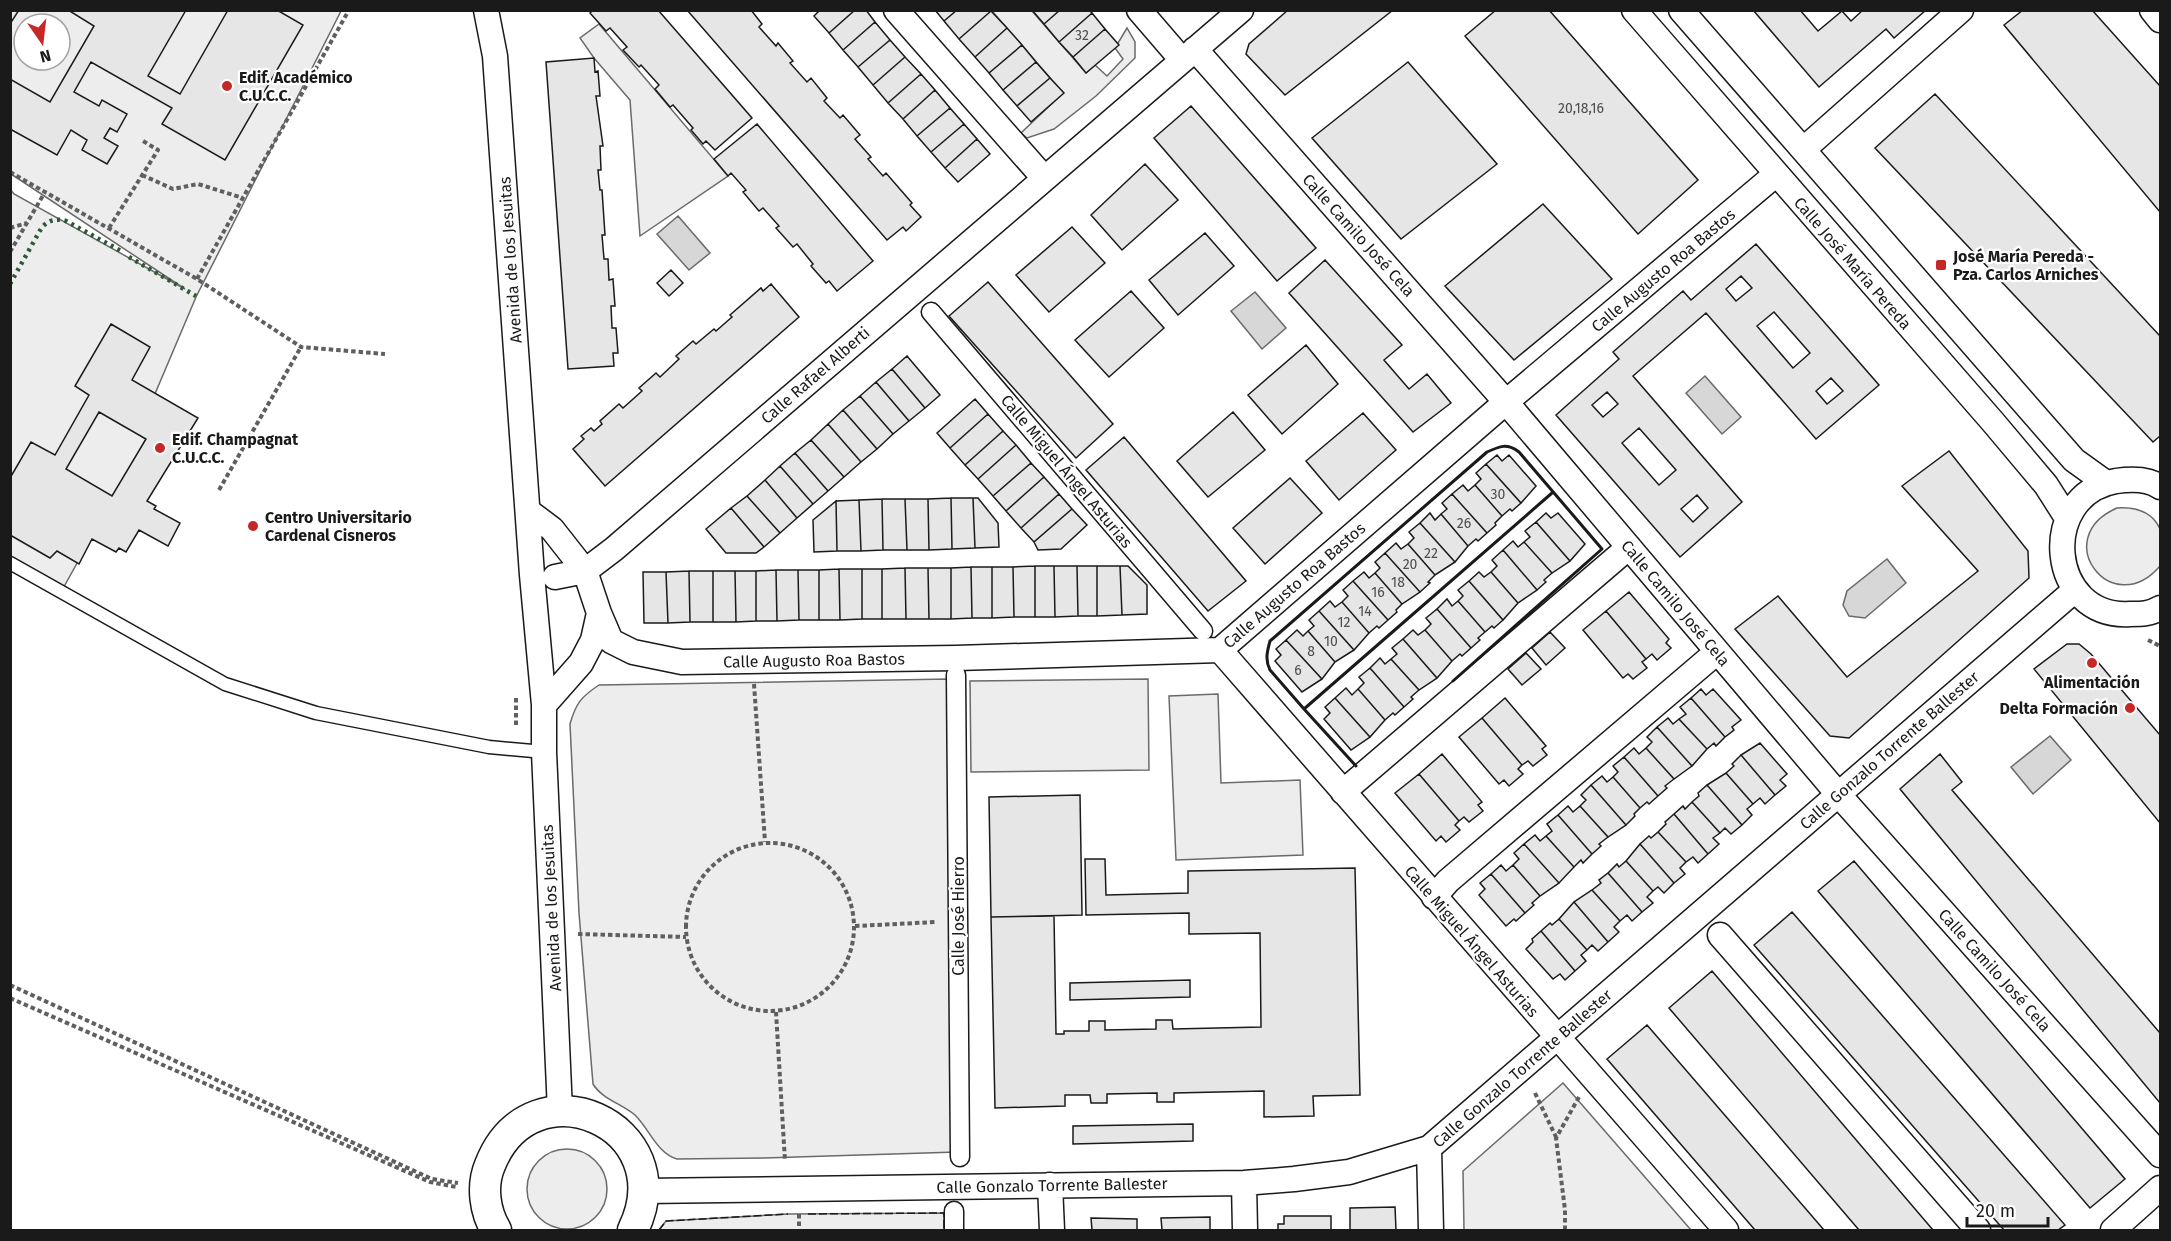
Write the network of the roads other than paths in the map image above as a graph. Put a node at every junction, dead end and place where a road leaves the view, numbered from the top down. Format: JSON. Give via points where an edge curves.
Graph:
{"nodes":[{"id":1,"x":486,"y":10,"type":"edge"},
{"id":2,"x":504,"y":10,"type":"edge"},
{"id":3,"x":897,"y":10,"type":"edge"},
{"id":4,"x":1138,"y":10,"type":"edge"},
{"id":5,"x":1241,"y":10,"type":"edge"},
{"id":6,"x":1634,"y":10,"type":"edge"},
{"id":7,"x":1681,"y":10,"type":"edge"},
{"id":8,"x":1961,"y":10,"type":"edge"},
{"id":9,"x":2152,"y":10,"type":"edge"},
{"id":10,"x":2160,"y":20,"type":"edge"},
{"id":11,"x":491,"y":36,"type":"junction"},
{"id":12,"x":1188,"y":55,"type":"junction"},
{"id":13,"x":1804,"y":149,"type":"junction"},
{"id":14,"x":1775,"y":175,"type":"junction"},
{"id":15,"x":1044,"y":178,"type":"junction"},
{"id":16,"x":931,"y":312,"type":"dead end"},
{"id":17,"x":1506,"y":402,"type":"junction"},
{"id":18,"x":2106,"y":483,"type":"junction"},
{"id":19,"x":2160,"y":487,"type":"edge"},
{"id":20,"x":528,"y":511,"type":"junction"},
{"id":21,"x":2067,"y":518,"type":"junction"},
{"id":22,"x":1629,"y":547,"type":"junction"},
{"id":23,"x":10,"y":563,"type":"edge"},
{"id":24,"x":543,"y":576,"type":"junction"},
{"id":25,"x":2075,"y":590,"type":"junction"},
{"id":26,"x":593,"y":591,"type":"junction"},
{"id":27,"x":2154,"y":620,"type":"edge"},
{"id":28,"x":1203,"y":631,"type":"dead end"},
{"id":29,"x":1220,"y":650,"type":"junction"},
{"id":30,"x":1717,"y":652,"type":"junction"},
{"id":31,"x":956,"y":675,"type":"dead end"},
{"id":32,"x":544,"y":705,"type":"junction"},
{"id":33,"x":544,"y":752,"type":"junction"},
{"id":34,"x":1343,"y":792,"type":"junction"},
{"id":35,"x":1838,"y":794,"type":"junction"},
{"id":36,"x":1434,"y":897,"type":"junction"},
{"id":37,"x":1720,"y":935,"type":"dead end"},
{"id":38,"x":1557,"y":1039,"type":"junction"},
{"id":39,"x":560,"y":1111,"type":"junction"},
{"id":40,"x":1429,"y":1148,"type":"junction"},
{"id":41,"x":2160,"y":1155,"type":"edge"},
{"id":42,"x":960,"y":1157,"type":"dead end"},
{"id":43,"x":1244,"y":1183,"type":"junction"},
{"id":44,"x":1050,"y":1185,"type":"junction"},
{"id":45,"x":2160,"y":1188,"type":"edge"},
{"id":46,"x":644,"y":1191,"type":"junction"},
{"id":47,"x":954,"y":1211,"type":"dead end"},
{"id":48,"x":496,"y":1230,"type":"edge"},
{"id":49,"x":633,"y":1230,"type":"edge"},
{"id":50,"x":954,"y":1230,"type":"edge"},
{"id":51,"x":1052,"y":1230,"type":"edge"},
{"id":52,"x":1245,"y":1230,"type":"edge"},
{"id":53,"x":1431,"y":1230,"type":"edge"},
{"id":54,"x":1726,"y":1230,"type":"edge"},
{"id":55,"x":1978,"y":1230,"type":"edge"},
{"id":56,"x":2113,"y":1230,"type":"edge"}],
"edges":[{"from":1,"to":11,"type":"street","name":"Avenida de los Jesuitas"},
{"from":2,"to":11,"type":"street"},
{"from":3,"to":15,"type":"street"},
{"from":4,"to":12,"type":"street","name":"Calle Camilo José Cela"},
{"from":5,"to":12,"type":"street","name":"Calle Rafael Alberti"},
{"from":6,"to":14,"type":"street","name":"Calle José María Pereda"},
{"from":7,"to":13,"type":"street"},
{"from":8,"to":13,"type":"street"},
{"from":9,"to":10,"type":"street"},
{"from":11,"to":20,"type":"street","name":"Avenida de los Jesuitas"},
{"from":12,"to":15,"type":"street","name":"Calle Rafael Alberti"},
{"from":12,"to":17,"type":"street","name":"Calle Camilo José Cela"},
{"from":13,"to":18,"type":"street","via":[[2074,460]]},
{"from":14,"to":17,"type":"street","name":"Calle Augusto Roa Bastos"},
{"from":14,"to":21,"type":"street","name":"Calle José María Pereda","via":[[1993,422],[2046,485]]},
{"from":15,"to":26,"type":"street","name":"Calle Rafael Alberti","via":[[623,541]]},
{"from":16,"to":28,"type":"street","name":"Calle Miguel Ángel Asturias"},
{"from":17,"to":22,"type":"street","name":"Calle Camilo José Cela"},
{"from":17,"to":29,"type":"street","name":"Calle Augusto Roa Bastos"},
{"from":18,"to":19,"type":"street","via":[[2131,478]]},
{"from":18,"to":21,"type":"street","via":[[2084,496]]},
{"from":20,"to":24,"type":"street","name":"Avenida de los Jesuitas"},
{"from":20,"to":26,"type":"street","via":[[552,529]]},
{"from":21,"to":25,"type":"street","via":[[2061,538],[2063,566]]},
{"from":22,"to":30,"type":"street","name":"Calle Camilo José Cela"},
{"from":22,"to":34,"type":"street"},
{"from":23,"to":33,"type":"lane","via":[[225,684],[316,712],[432,737]]},
{"from":24,"to":26,"type":"street"},
{"from":24,"to":32,"type":"street","name":"Avenida de los Jesuitas"},
{"from":25,"to":27,"type":"street","via":[[2093,606],[2115,615]]},
{"from":25,"to":35,"type":"street","name":"Calle Gonzalo Torrente Ballester"},
{"from":26,"to":29,"type":"street","name":"Calle Augusto Roa Bastos","via":[[611,641],[633,652],[681,662]]},
{"from":26,"to":32,"type":"street","via":[[593,640],[581,663]]},
{"from":29,"to":34,"type":"street","name":"Calle Miguel Ángel Asturias"},
{"from":30,"to":35,"type":"street","name":"Calle Camilo José Cela"},
{"from":30,"to":36,"type":"street"},
{"from":31,"to":42,"type":"street","name":"Calle José Hierro"},
{"from":32,"to":33,"type":"street","name":"Avenida de los Jesuitas"},
{"from":33,"to":39,"type":"street","name":"Avenida de los Jesuitas"},
{"from":34,"to":36,"type":"street","name":"Calle Miguel Ángel Asturias"},
{"from":35,"to":38,"type":"street","name":"Calle Gonzalo Torrente Ballester"},
{"from":35,"to":41,"type":"street","name":"Calle Camilo José Cela"},
{"from":36,"to":38,"type":"street","name":"Calle Miguel Ángel Asturias"},
{"from":37,"to":55,"type":"street"},
{"from":38,"to":40,"type":"street","name":"Calle Gonzalo Torrente Ballester"},
{"from":38,"to":54,"type":"street","name":"Calle Miguel Ángel Asturias"},
{"from":39,"to":46,"type":"street","via":[[586,1114],[602,1121],[628,1142],[640,1166]]},
{"from":39,"to":48,"type":"street","via":[[535,1116],[513,1129],[496,1148],[481,1186]]},
{"from":40,"to":43,"type":"street","name":"Calle Gonzalo Torrente Ballester","via":[[1349,1172]]},
{"from":40,"to":53,"type":"street"},
{"from":43,"to":44,"type":"street","name":"Calle Gonzalo Torrente Ballester"},
{"from":43,"to":52,"type":"street"},
{"from":44,"to":46,"type":"street","name":"Calle Gonzalo Torrente Ballester"},
{"from":44,"to":51,"type":"street"},
{"from":45,"to":56,"type":"street"},
{"from":46,"to":49,"type":"street","via":[[641,1214]]},
{"from":47,"to":50,"type":"street"}]}
